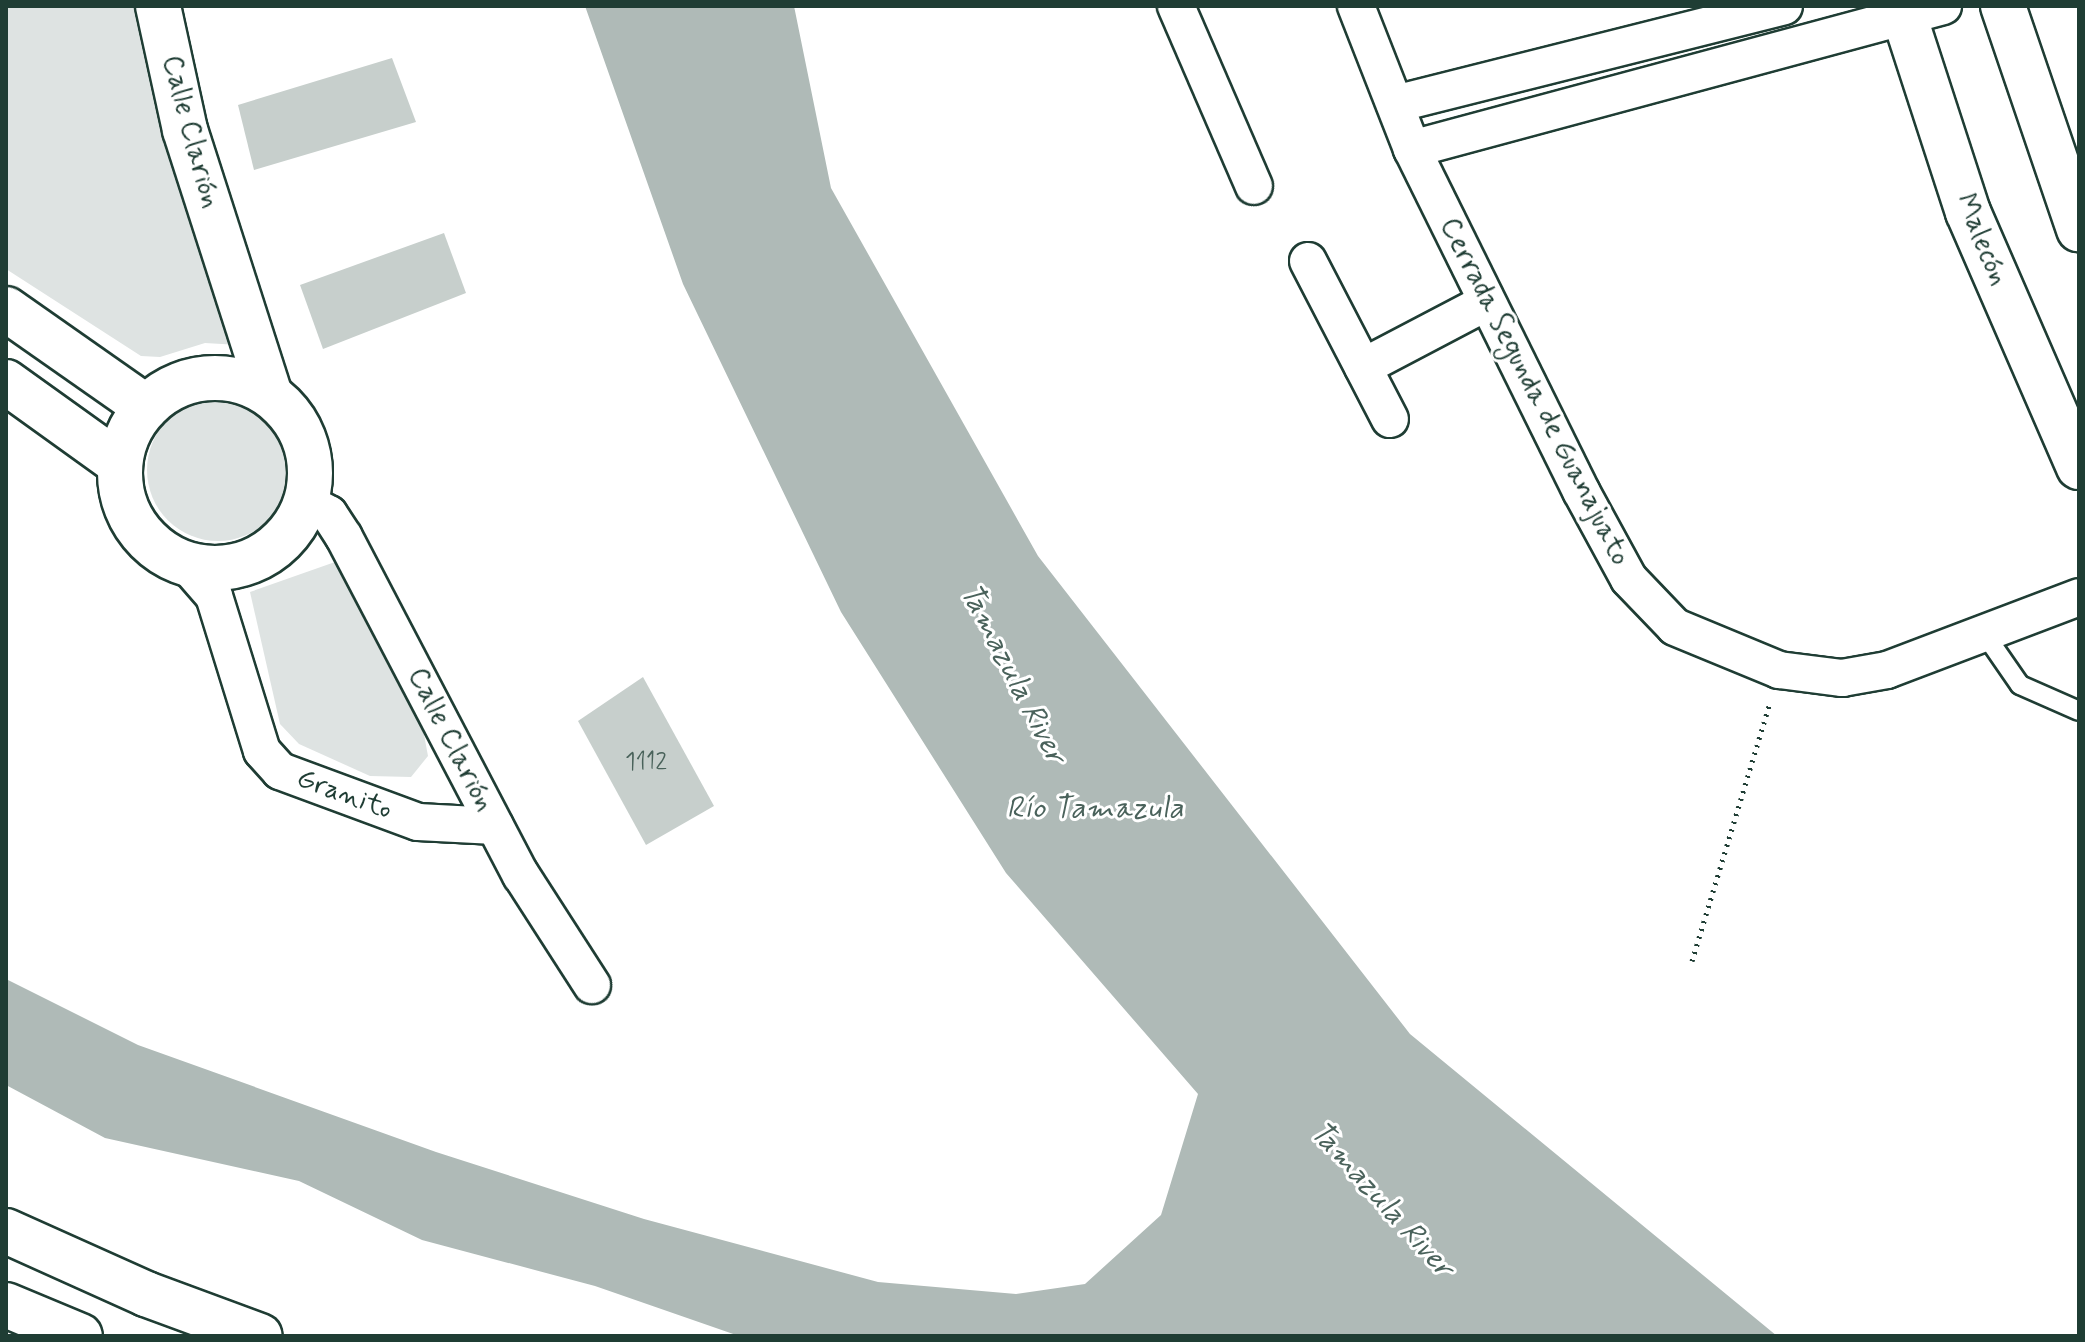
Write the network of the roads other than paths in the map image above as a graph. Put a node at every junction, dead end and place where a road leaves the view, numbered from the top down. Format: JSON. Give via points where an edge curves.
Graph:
{"nodes":[{"id":1,"x":158,"y":6,"type":"edge"},
{"id":2,"x":1176,"y":6,"type":"edge"},
{"id":3,"x":1356,"y":6,"type":"edge"},
{"id":4,"x":1784,"y":6,"type":"edge"},
{"id":5,"x":2003,"y":6,"type":"edge"},
{"id":6,"x":1916,"y":10,"type":"edge"},
{"id":7,"x":1395,"y":104,"type":"junction"},
{"id":8,"x":1412,"y":149,"type":"junction"},
{"id":9,"x":1254,"y":186,"type":"dead end"},
{"id":10,"x":2079,"y":229,"type":"edge"},
{"id":11,"x":1308,"y":261,"type":"dead end"},
{"id":12,"x":1485,"y":303,"type":"junction"},
{"id":13,"x":6,"y":309,"type":"edge"},
{"id":14,"x":1363,"y":367,"type":"junction"},
{"id":15,"x":6,"y":382,"type":"edge"},
{"id":16,"x":270,"y":395,"type":"junction"},
{"id":17,"x":146,"y":407,"type":"junction"},
{"id":18,"x":1390,"y":419,"type":"dead end"},
{"id":19,"x":120,"y":464,"type":"junction"},
{"id":20,"x":2079,"y":467,"type":"edge"},
{"id":21,"x":306,"y":502,"type":"junction"},
{"id":22,"x":187,"y":565,"type":"junction"},
{"id":23,"x":2079,"y":597,"type":"edge"},
{"id":24,"x":1984,"y":633,"type":"junction"},
{"id":25,"x":2079,"y":711,"type":"edge"},
{"id":26,"x":495,"y":826,"type":"junction"},
{"id":27,"x":592,"y":985,"type":"dead end"},
{"id":28,"x":6,"y":1231,"type":"edge"},
{"id":29,"x":6,"y":1305,"type":"edge"},
{"id":30,"x":58,"y":1332,"type":"edge"},
{"id":31,"x":260,"y":1336,"type":"edge"}],
"edges":[{"from":1,"to":16,"type":"street","name":"Calle Clarión","via":[[185,130]]},
{"from":2,"to":9,"type":"street"},
{"from":3,"to":7,"type":"street","name":"Cerrada Segunda de Guanajuato"},
{"from":4,"to":7,"type":"street"},
{"from":5,"to":10,"type":"street","via":[[2048,151]]},
{"from":6,"to":8,"type":"street"},
{"from":6,"to":20,"type":"street","name":"Malecón","via":[[1968,212]]},
{"from":7,"to":8,"type":"street","name":"Cerrada Segunda de Guanajuato"},
{"from":8,"to":12,"type":"street","name":"Cerrada Segunda de Guanajuato"},
{"from":11,"to":14,"type":"street"},
{"from":12,"to":14,"type":"street"},
{"from":12,"to":24,"type":"street","name":"Cerrada Segunda de Guanajuato","via":[[1629,579],[1675,627],[1779,670],[1842,678],[1887,670]]},
{"from":13,"to":17,"type":"street"},
{"from":14,"to":18,"type":"street"},
{"from":15,"to":19,"type":"street"},
{"from":16,"to":17,"type":"street","via":[[242,382],[213,378],[184,383]]},
{"from":16,"to":21,"type":"street","via":[[291,416],[305,442],[310,472]]},
{"from":17,"to":19,"type":"street","via":[[128,434]]},
{"from":19,"to":22,"type":"street","via":[[125,504],[139,531],[161,552]]},
{"from":21,"to":22,"type":"street","via":[[293,528],[273,550],[246,564],[208,569]]},
{"from":21,"to":26,"type":"street","name":"Calle Clarión","via":[[329,514],[344,537]]},
{"from":22,"to":26,"type":"street","name":"Granito","via":[[214,596],[262,751],[280,771],[418,822]]},
{"from":23,"to":24,"type":"street","name":"Cerrada Segunda de Guanajuato"},
{"from":24,"to":25,"type":"lane","via":[[2020,685]]},
{"from":26,"to":27,"type":"street","name":"Calle Clarión"},
{"from":28,"to":31,"type":"street","via":[[146,1294]]},
{"from":29,"to":30,"type":"street"}]}
